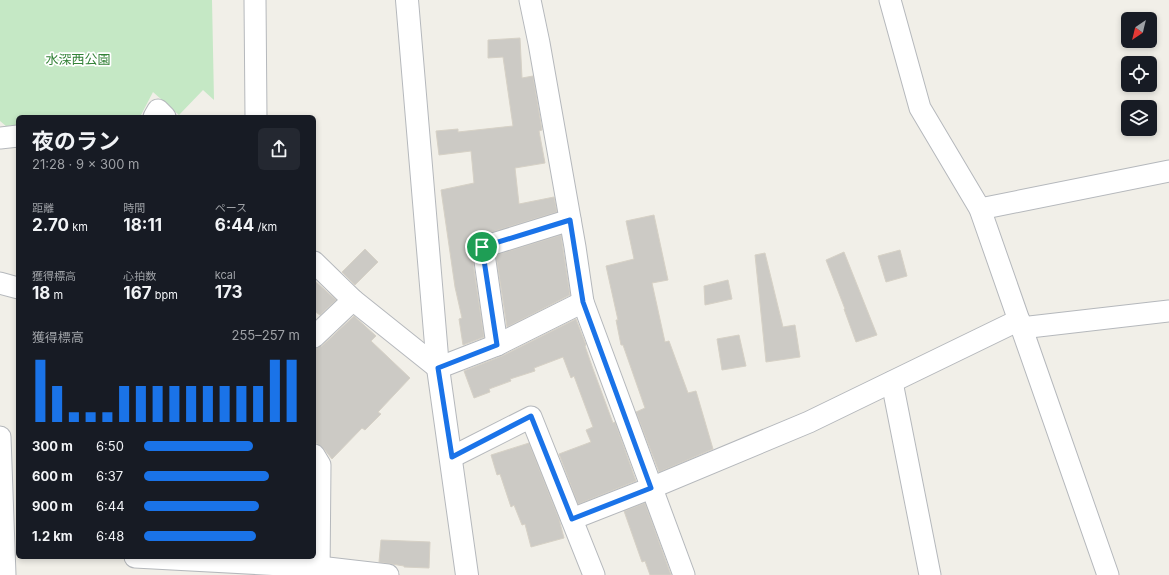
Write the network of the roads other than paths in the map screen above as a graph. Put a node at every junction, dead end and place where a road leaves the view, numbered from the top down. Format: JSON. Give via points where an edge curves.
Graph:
{"nodes":[{"id":1,"x":254,"y":0,"type":"edge"},
{"id":2,"x":407,"y":0,"type":"edge"},
{"id":3,"x":530,"y":0,"type":"edge"},
{"id":4,"x":890,"y":0,"type":"edge"},
{"id":5,"x":155,"y":115,"type":"edge"},
{"id":6,"x":163,"y":115,"type":"edge"},
{"id":7,"x":256,"y":115,"type":"edge"},
{"id":8,"x":16,"y":136,"type":"edge"},
{"id":9,"x":0,"y":138,"type":"edge"},
{"id":10,"x":1169,"y":171,"type":"edge"},
{"id":11,"x":980,"y":208,"type":"junction"},
{"id":12,"x":570,"y":220,"type":"junction"},
{"id":13,"x":316,"y":264,"type":"edge"},
{"id":14,"x":0,"y":283,"type":"edge"},
{"id":15,"x":16,"y":287,"type":"edge"},
{"id":16,"x":353,"y":300,"type":"junction"},
{"id":17,"x":583,"y":302,"type":"junction"},
{"id":18,"x":1169,"y":311,"type":"edge"},
{"id":19,"x":1020,"y":324,"type":"junction"},
{"id":20,"x":316,"y":335,"type":"edge"},
{"id":21,"x":497,"y":345,"type":"junction"},
{"id":22,"x":438,"y":368,"type":"junction"},
{"id":23,"x":892,"y":382,"type":"junction"},
{"id":24,"x":0,"y":437,"type":"edge"},
{"id":25,"x":452,"y":457,"type":"junction"},
{"id":26,"x":316,"y":458,"type":"edge"},
{"id":27,"x":651,"y":488,"type":"junction"},
{"id":28,"x":572,"y":519,"type":"junction"},
{"id":29,"x":11,"y":550,"type":"edge"},
{"id":30,"x":171,"y":559,"type":"edge"},
{"id":31,"x":319,"y":571,"type":"edge"},
{"id":32,"x":5,"y":575,"type":"edge"},
{"id":33,"x":388,"y":575,"type":"edge"},
{"id":34,"x":467,"y":575,"type":"edge"},
{"id":35,"x":594,"y":575,"type":"edge"},
{"id":36,"x":684,"y":575,"type":"edge"},
{"id":37,"x":930,"y":575,"type":"edge"},
{"id":38,"x":1108,"y":575,"type":"edge"}],
"edges":[{"from":1,"to":7,"type":"street"},
{"from":2,"to":22,"type":"street"},
{"from":3,"to":12,"type":"street"},
{"from":4,"to":11,"type":"street","via":[[920,108]]},
{"from":5,"to":6,"type":"street","via":[[158,110]]},
{"from":8,"to":9,"type":"street"},
{"from":10,"to":11,"type":"street"},
{"from":11,"to":19,"type":"street"},
{"from":12,"to":17,"type":"street"},
{"from":12,"to":21,"type":"street","via":[[482,247]]},
{"from":13,"to":16,"type":"street"},
{"from":14,"to":15,"type":"street"},
{"from":16,"to":20,"type":"street"},
{"from":16,"to":22,"type":"street"},
{"from":17,"to":21,"type":"street"},
{"from":17,"to":27,"type":"street"},
{"from":18,"to":19,"type":"street"},
{"from":19,"to":23,"type":"street"},
{"from":19,"to":38,"type":"street"},
{"from":21,"to":22,"type":"street"},
{"from":22,"to":25,"type":"street"},
{"from":23,"to":27,"type":"street","via":[[809,422]]},
{"from":23,"to":37,"type":"street"},
{"from":24,"to":29,"type":"street"},
{"from":25,"to":28,"type":"street","via":[[531,416]]},
{"from":25,"to":34,"type":"street"},
{"from":26,"to":31,"type":"street","via":[[320,464]]},
{"from":27,"to":28,"type":"street"},
{"from":27,"to":36,"type":"street"},
{"from":28,"to":35,"type":"street"},
{"from":29,"to":32,"type":"street"},
{"from":30,"to":31,"type":"street"},
{"from":31,"to":33,"type":"street"}]}
